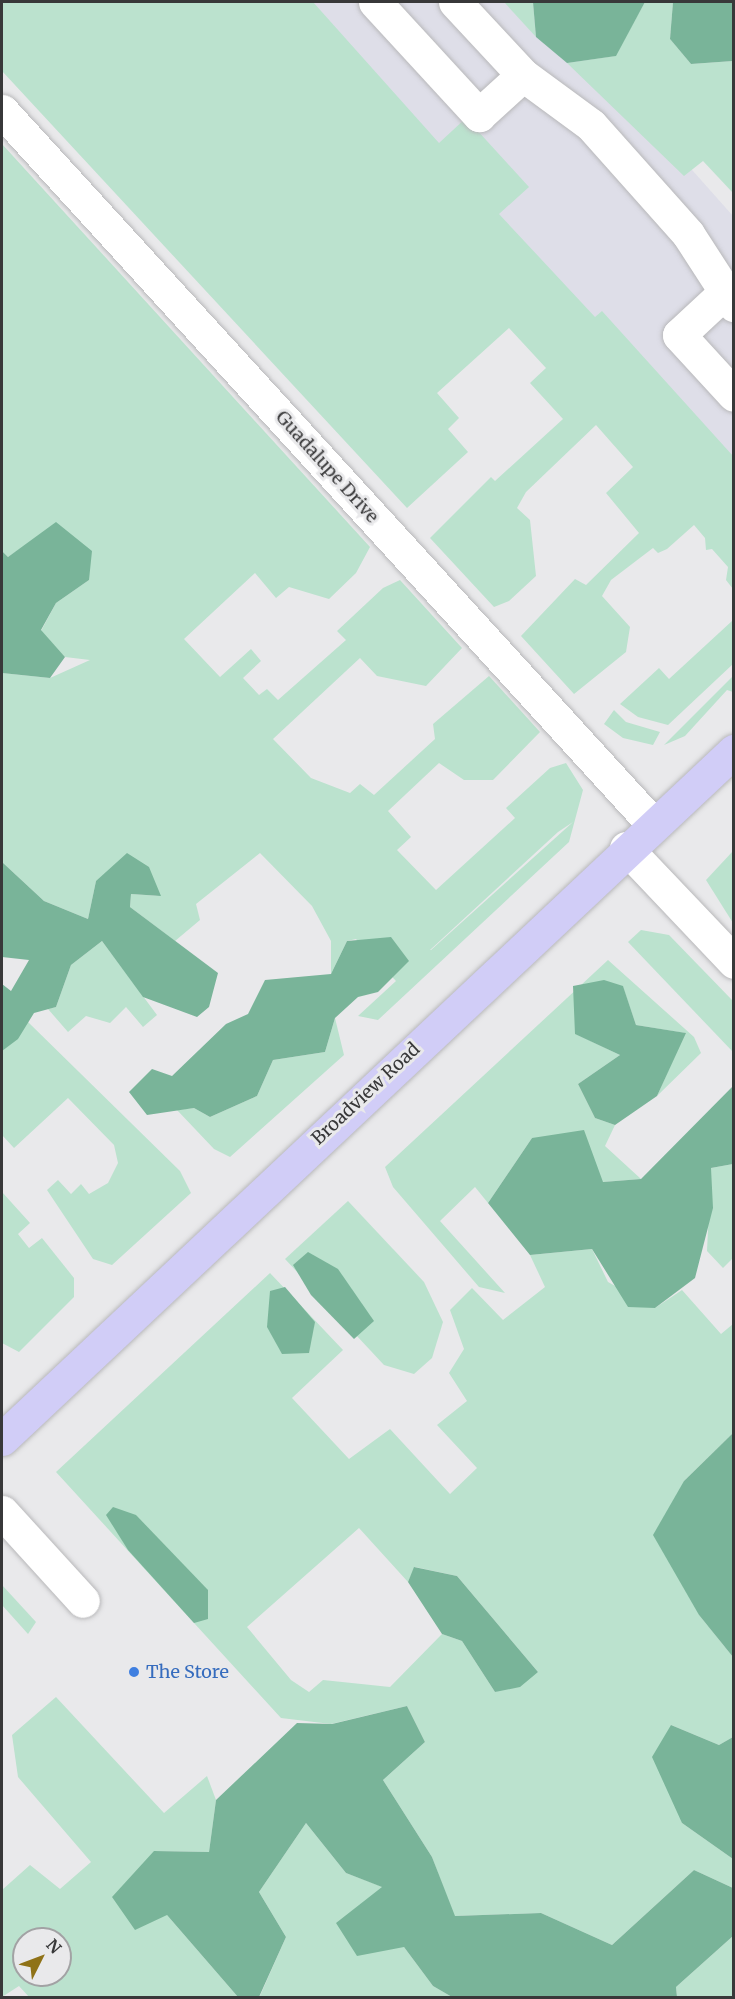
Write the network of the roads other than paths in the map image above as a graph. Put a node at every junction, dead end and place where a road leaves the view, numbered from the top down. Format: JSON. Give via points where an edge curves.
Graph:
{"nodes":[{"id":1,"x":375,"y":2,"type":"edge"},
{"id":2,"x":455,"y":2,"type":"edge"},
{"id":3,"x":523,"y":75,"type":"junction"},
{"id":4,"x":2,"y":111,"type":"edge"},
{"id":5,"x":728,"y":299,"type":"edge"},
{"id":6,"x":734,"y":395,"type":"edge"},
{"id":7,"x":734,"y":751,"type":"edge"},
{"id":8,"x":652,"y":823,"type":"junction"},
{"id":9,"x":626,"y":848,"type":"junction"},
{"id":10,"x":734,"y":962,"type":"edge"},
{"id":11,"x":2,"y":1439,"type":"edge"},
{"id":12,"x":2,"y":1512,"type":"edge"},
{"id":13,"x":83,"y":1601,"type":"dead end"}],
"edges":[{"from":1,"to":3,"type":"street","via":[[479,115]]},
{"from":2,"to":3,"type":"street"},
{"from":3,"to":5,"type":"street","via":[[591,125],[688,234]]},
{"from":4,"to":8,"type":"street","name":"Guadalupe Drive"},
{"from":5,"to":6,"type":"street","via":[[679,335]]},
{"from":7,"to":8,"type":"main road","name":"Broadview Road"},
{"from":8,"to":9,"type":"main road","name":"Broadview Road"},
{"from":9,"to":10,"type":"street"},
{"from":9,"to":11,"type":"main road","name":"Broadview Road"},
{"from":12,"to":13,"type":"street"}]}
